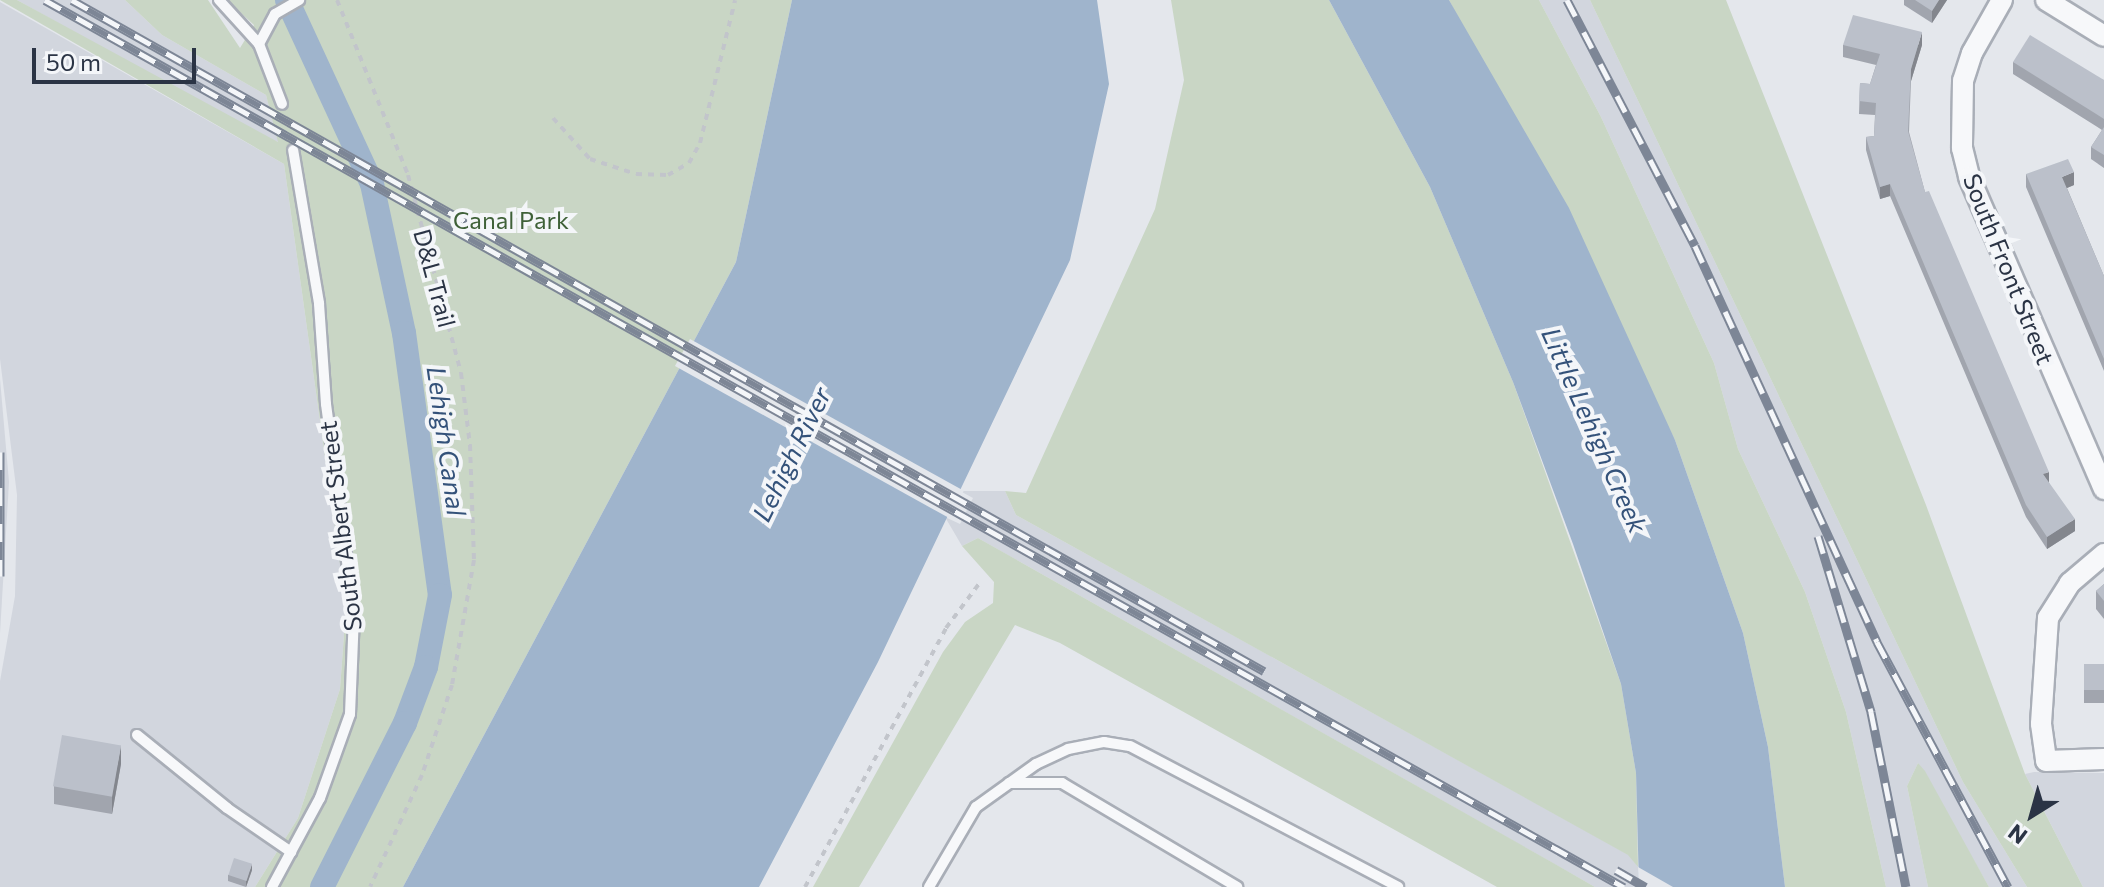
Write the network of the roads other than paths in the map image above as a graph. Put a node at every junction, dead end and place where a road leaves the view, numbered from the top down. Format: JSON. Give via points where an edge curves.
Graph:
{"nodes":[{"id":1,"x":219,"y":0,"type":"edge"},
{"id":2,"x":299,"y":0,"type":"edge"},
{"id":3,"x":2002,"y":0,"type":"edge"},
{"id":4,"x":2046,"y":0,"type":"edge"},
{"id":5,"x":2104,"y":36,"type":"edge"},
{"id":6,"x":259,"y":44,"type":"junction"},
{"id":7,"x":282,"y":104,"type":"dead end"},
{"id":8,"x":293,"y":150,"type":"dead end"},
{"id":9,"x":2104,"y":489,"type":"edge"},
{"id":10,"x":2104,"y":554,"type":"edge"},
{"id":11,"x":137,"y":735,"type":"dead end"},
{"id":12,"x":2104,"y":759,"type":"edge"},
{"id":13,"x":1007,"y":784,"type":"junction"},
{"id":14,"x":291,"y":852,"type":"junction"},
{"id":15,"x":1380,"y":883,"type":"edge"},
{"id":16,"x":272,"y":887,"type":"edge"},
{"id":17,"x":929,"y":887,"type":"edge"},
{"id":18,"x":1237,"y":887,"type":"edge"},
{"id":19,"x":1398,"y":887,"type":"edge"}],
"edges":[{"from":1,"to":6,"type":"lane"},
{"from":2,"to":6,"type":"lane","via":[[275,14]]},
{"from":3,"to":9,"type":"street","name":"South Front Street","via":[[1972,53],[1963,81],[1962,148],[1969,177]]},
{"from":4,"to":5,"type":"street"},
{"from":6,"to":7,"type":"lane"},
{"from":8,"to":14,"type":"lane","name":"South Albert Street","via":[[319,303],[326,404],[354,614],[350,714],[320,798]]},
{"from":10,"to":12,"type":"street","via":[[2070,583],[2048,618],[2041,724],[2046,761]]},
{"from":11,"to":14,"type":"lane"},
{"from":13,"to":15,"type":"lane","via":[[1068,749],[1104,742],[1130,746]]},
{"from":13,"to":17,"type":"lane","via":[[976,807]]},
{"from":13,"to":18,"type":"lane","via":[[1062,783]]},
{"from":14,"to":16,"type":"lane","name":"South Albert Street"},
{"from":15,"to":19,"type":"lane"}]}
